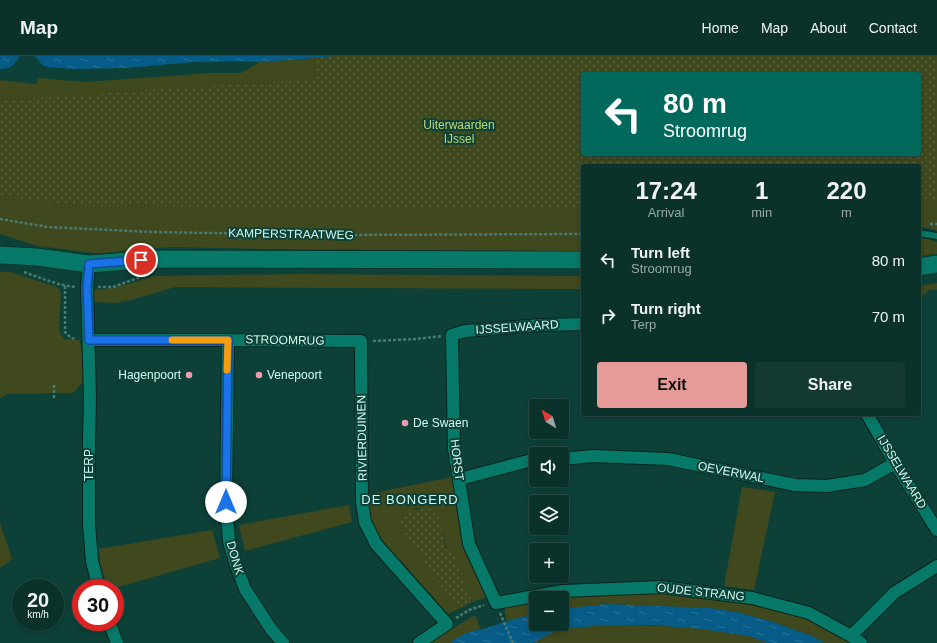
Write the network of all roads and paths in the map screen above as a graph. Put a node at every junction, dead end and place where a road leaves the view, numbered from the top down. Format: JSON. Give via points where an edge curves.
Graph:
{"nodes":[{"id":1,"x":0,"y":219,"type":"edge"},
{"id":2,"x":921,"y":233,"type":"edge"},
{"id":3,"x":581,"y":234,"type":"edge"},
{"id":4,"x":937,"y":236,"type":"edge"},
{"id":5,"x":0,"y":255,"type":"edge"},
{"id":6,"x":581,"y":260,"type":"edge"},
{"id":7,"x":89,"y":264,"type":"junction"},
{"id":8,"x":937,"y":264,"type":"edge"},
{"id":9,"x":921,"y":267,"type":"edge"},
{"id":10,"x":65,"y":286,"type":"dead end"},
{"id":11,"x":581,"y":324,"type":"edge"},
{"id":12,"x":452,"y":335,"type":"junction"},
{"id":13,"x":89,"y":340,"type":"junction"},
{"id":14,"x":228,"y":340,"type":"junction"},
{"id":15,"x":361,"y":341,"type":"junction"},
{"id":16,"x":54,"y":385,"type":"dead end"},
{"id":17,"x":54,"y":398,"type":"dead end"},
{"id":18,"x":868,"y":416,"type":"edge"},
{"id":19,"x":569,"y":458,"type":"edge"},
{"id":20,"x":529,"y":461,"type":"edge"},
{"id":21,"x":895,"y":463,"type":"junction"},
{"id":22,"x":460,"y":479,"type":"junction"},
{"id":23,"x":937,"y":530,"type":"edge"},
{"id":24,"x":937,"y":566,"type":"edge"},
{"id":25,"x":97,"y":579,"type":"edge"},
{"id":26,"x":496,"y":603,"type":"junction"},
{"id":27,"x":502,"y":620,"type":"dead end"},
{"id":28,"x":447,"y":624,"type":"junction"},
{"id":29,"x":112,"y":631,"type":"edge"},
{"id":30,"x":851,"y":636,"type":"junction"},
{"id":31,"x":117,"y":643,"type":"edge"},
{"id":32,"x":283,"y":643,"type":"edge"},
{"id":33,"x":419,"y":643,"type":"edge"},
{"id":34,"x":513,"y":643,"type":"edge"},
{"id":35,"x":861,"y":643,"type":"edge"}],
"edges":[{"from":1,"to":3,"type":"path","name":"KAMPERSTRAATWEG","via":[[48,227],[152,232],[338,235]]},
{"from":2,"to":4,"type":"lane"},
{"from":5,"to":7,"type":"main road","name":"KAMPERSTRAATWEG"},
{"from":6,"to":7,"type":"main road","name":"KAMPERSTRAATWEG","via":[[154,259]]},
{"from":7,"to":13,"type":"street","name":"TERP"},
{"from":8,"to":9,"type":"main road"},
{"from":10,"to":13,"type":"path","via":[[65,332],[71,338]]},
{"from":11,"to":12,"type":"street","name":"IJSSELWAARD","via":[[473,330]]},
{"from":12,"to":15,"type":"path"},
{"from":12,"to":22,"type":"street","name":"HORST","via":[[454,448]]},
{"from":13,"to":14,"type":"street","name":"STROOMRUG"},
{"from":13,"to":25,"type":"street","name":"TERP","via":[[89,524],[92,561]]},
{"from":14,"to":15,"type":"street","name":"STROOMRUG"},
{"from":14,"to":32,"type":"street","name":"DONK","via":[[226,502],[229,541],[245,589],[270,629]]},
{"from":15,"to":28,"type":"street","name":"RIVIERDUINEN","via":[[362,502],[365,522],[376,544]]},
{"from":16,"to":17,"type":"path"},
{"from":18,"to":21,"type":"street","name":"IJSSELWAARD"},
{"from":19,"to":21,"type":"street","name":"OEVERWAL","via":[[593,456],[668,459],[796,485],[827,486],[864,480]]},
{"from":20,"to":22,"type":"street"},
{"from":21,"to":23,"type":"street","name":"IJSSELWAARD"},
{"from":22,"to":26,"type":"street","name":"HORST","via":[[469,544]]},
{"from":24,"to":30,"type":"street","via":[[894,593]]},
{"from":26,"to":28,"type":"path","via":[[469,610]]},
{"from":26,"to":30,"type":"street","name":"OUDE STRANG","via":[[563,591],[661,587],[752,598],[809,613]]},
{"from":27,"to":34,"type":"path"},
{"from":28,"to":33,"type":"street"},
{"from":29,"to":31,"type":"street"},
{"from":30,"to":35,"type":"street","name":"OUDE STRANG"}]}
